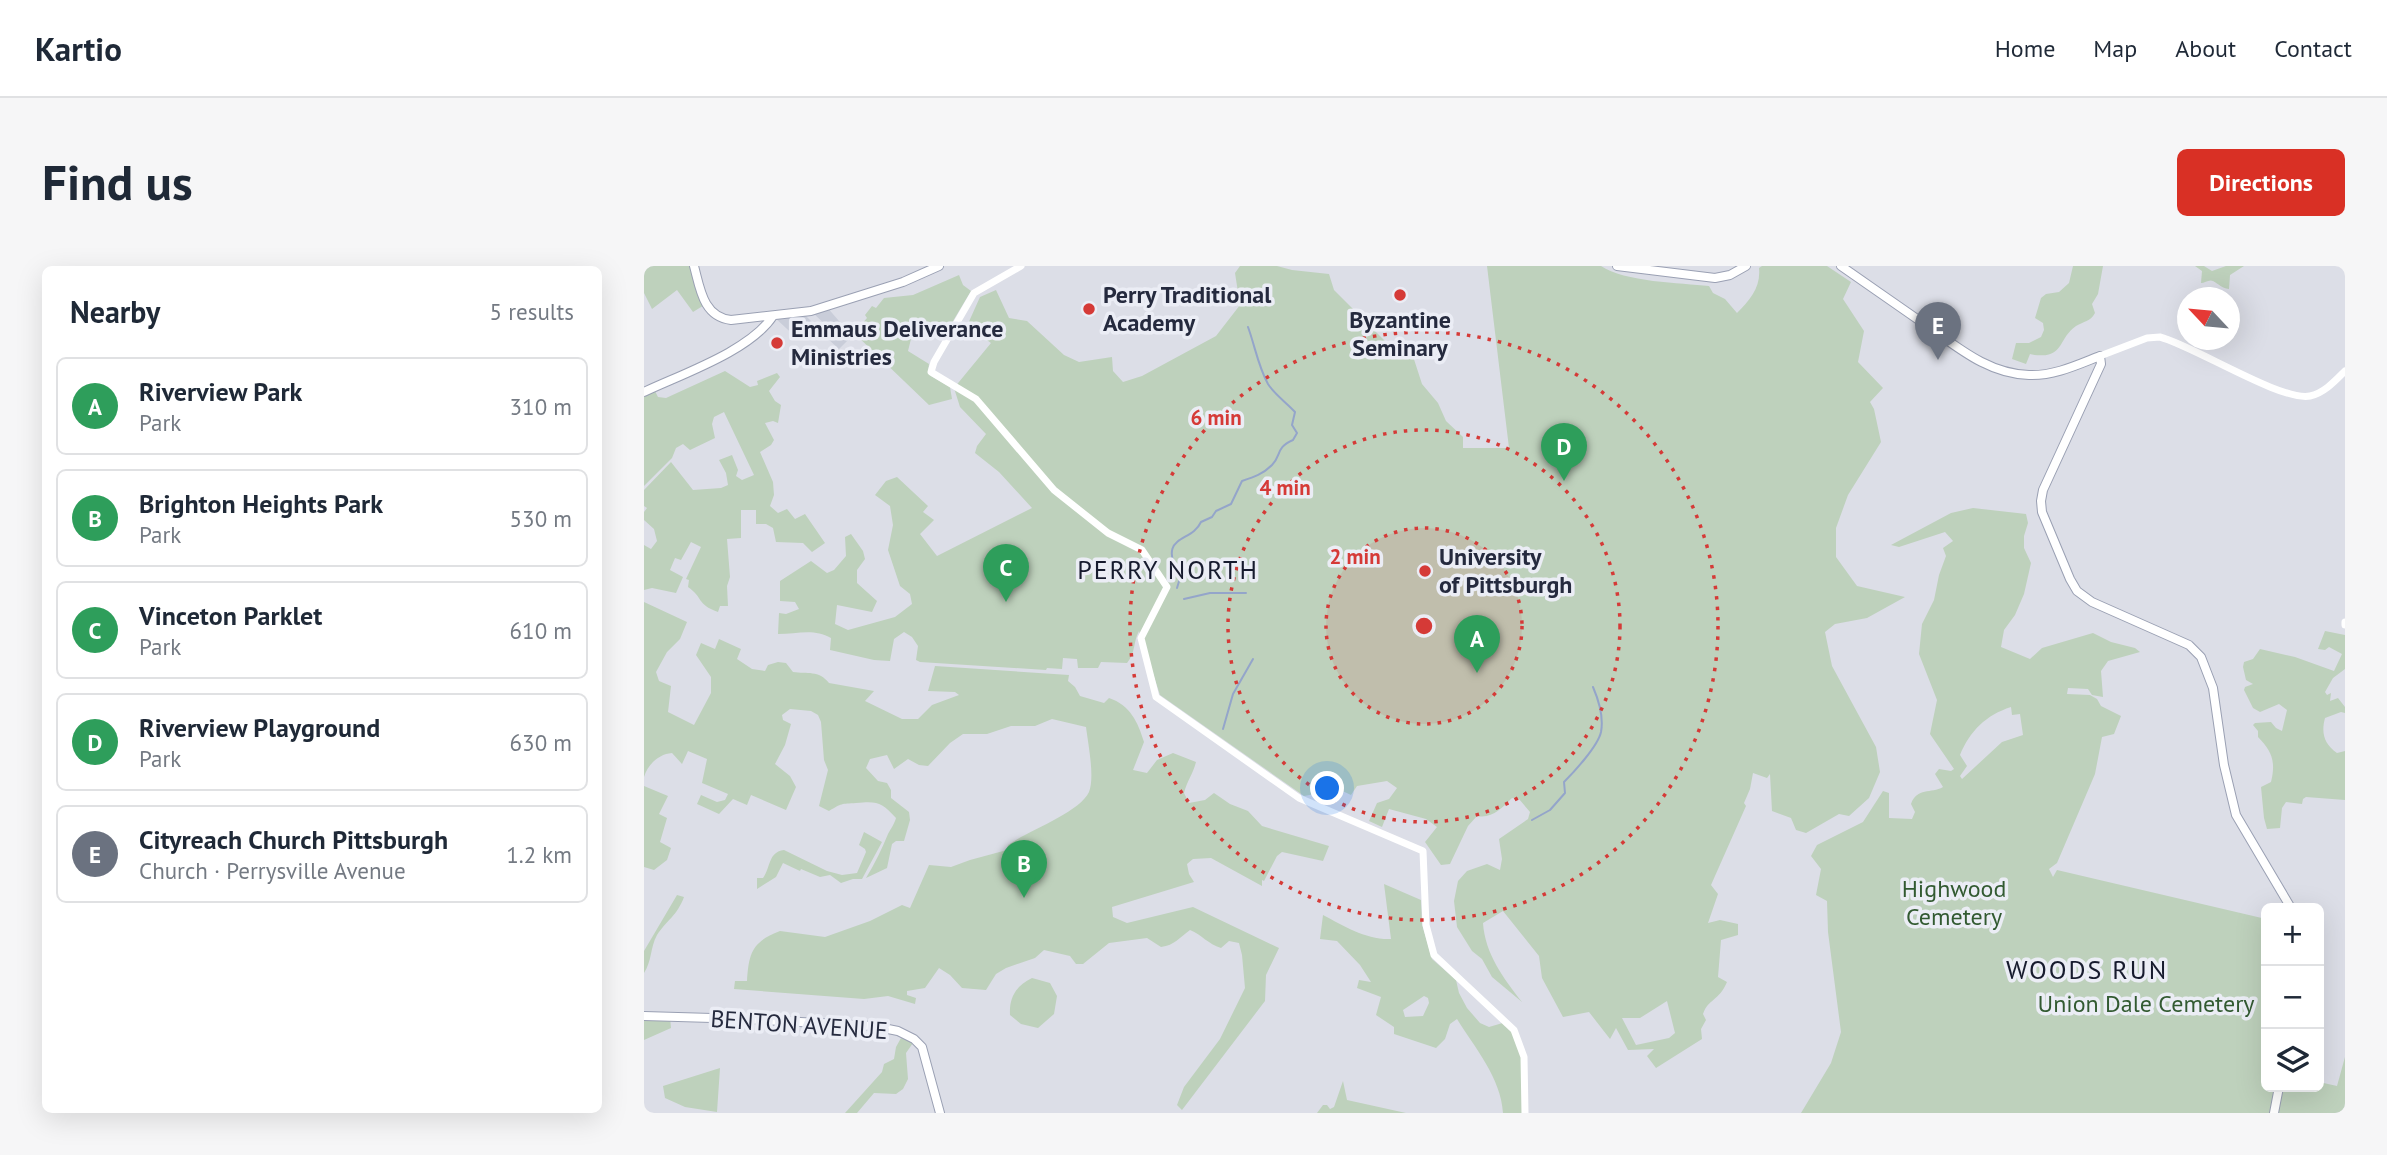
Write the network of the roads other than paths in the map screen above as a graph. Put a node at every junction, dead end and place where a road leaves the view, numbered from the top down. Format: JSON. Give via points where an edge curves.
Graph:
{"nodes":[{"id":1,"x":694,"y":266,"type":"edge"},
{"id":2,"x":939,"y":266,"type":"edge"},
{"id":3,"x":1021,"y":266,"type":"edge"},
{"id":4,"x":1617,"y":266,"type":"edge"},
{"id":5,"x":1746,"y":266,"type":"edge"},
{"id":6,"x":1841,"y":266,"type":"edge"},
{"id":7,"x":773,"y":316,"type":"junction"},
{"id":8,"x":2100,"y":356,"type":"junction"},
{"id":9,"x":2084,"y":362,"type":"junction"},
{"id":10,"x":2345,"y":371,"type":"edge"},
{"id":11,"x":2094,"y":372,"type":"junction"},
{"id":12,"x":2089,"y":386,"type":"junction"},
{"id":13,"x":644,"y":392,"type":"edge"},
{"id":14,"x":2288,"y":903,"type":"edge"},
{"id":15,"x":644,"y":1016,"type":"edge"},
{"id":16,"x":2278,"y":1092,"type":"edge"},
{"id":17,"x":940,"y":1113,"type":"edge"},
{"id":18,"x":1525,"y":1113,"type":"edge"},
{"id":19,"x":2274,"y":1113,"type":"edge"}],
"edges":[{"from":1,"to":7,"type":"main road","via":[[704,301],[714,314],[728,320]]},
{"from":2,"to":7,"type":"main road","via":[[811,311]]},
{"from":3,"to":18,"type":"street","via":[[974,293],[931,372],[976,399],[1054,490],[1108,533],[1142,550],[1162,576],[1167,587],[1141,638],[1156,697],[1299,798],[1423,851],[1426,925],[1434,958],[1514,1030],[1524,1055]]},
{"from":4,"to":5,"type":"main road","via":[[1715,278]]},
{"from":6,"to":9,"type":"main road","via":[[1993,368],[2041,374]]},
{"from":7,"to":13,"type":"main road","via":[[742,345]]},
{"from":8,"to":9,"type":"main road"},
{"from":8,"to":10,"type":"street","via":[[2160,337],[2277,390],[2305,397],[2324,390]]},
{"from":8,"to":11,"type":"main road"},
{"from":8,"to":12,"type":"main road","via":[[2101,364]]},
{"from":9,"to":11,"type":"main road"},
{"from":11,"to":12,"type":"main road"},
{"from":12,"to":14,"type":"main road","via":[[2043,490],[2043,516],[2080,595],[2189,645],[2199,654],[2214,692],[2236,815]]},
{"from":15,"to":17,"type":"main road","name":"BENTON AVENUE","via":[[779,1020],[893,1030],[920,1044]]},
{"from":16,"to":19,"type":"main road"}]}
